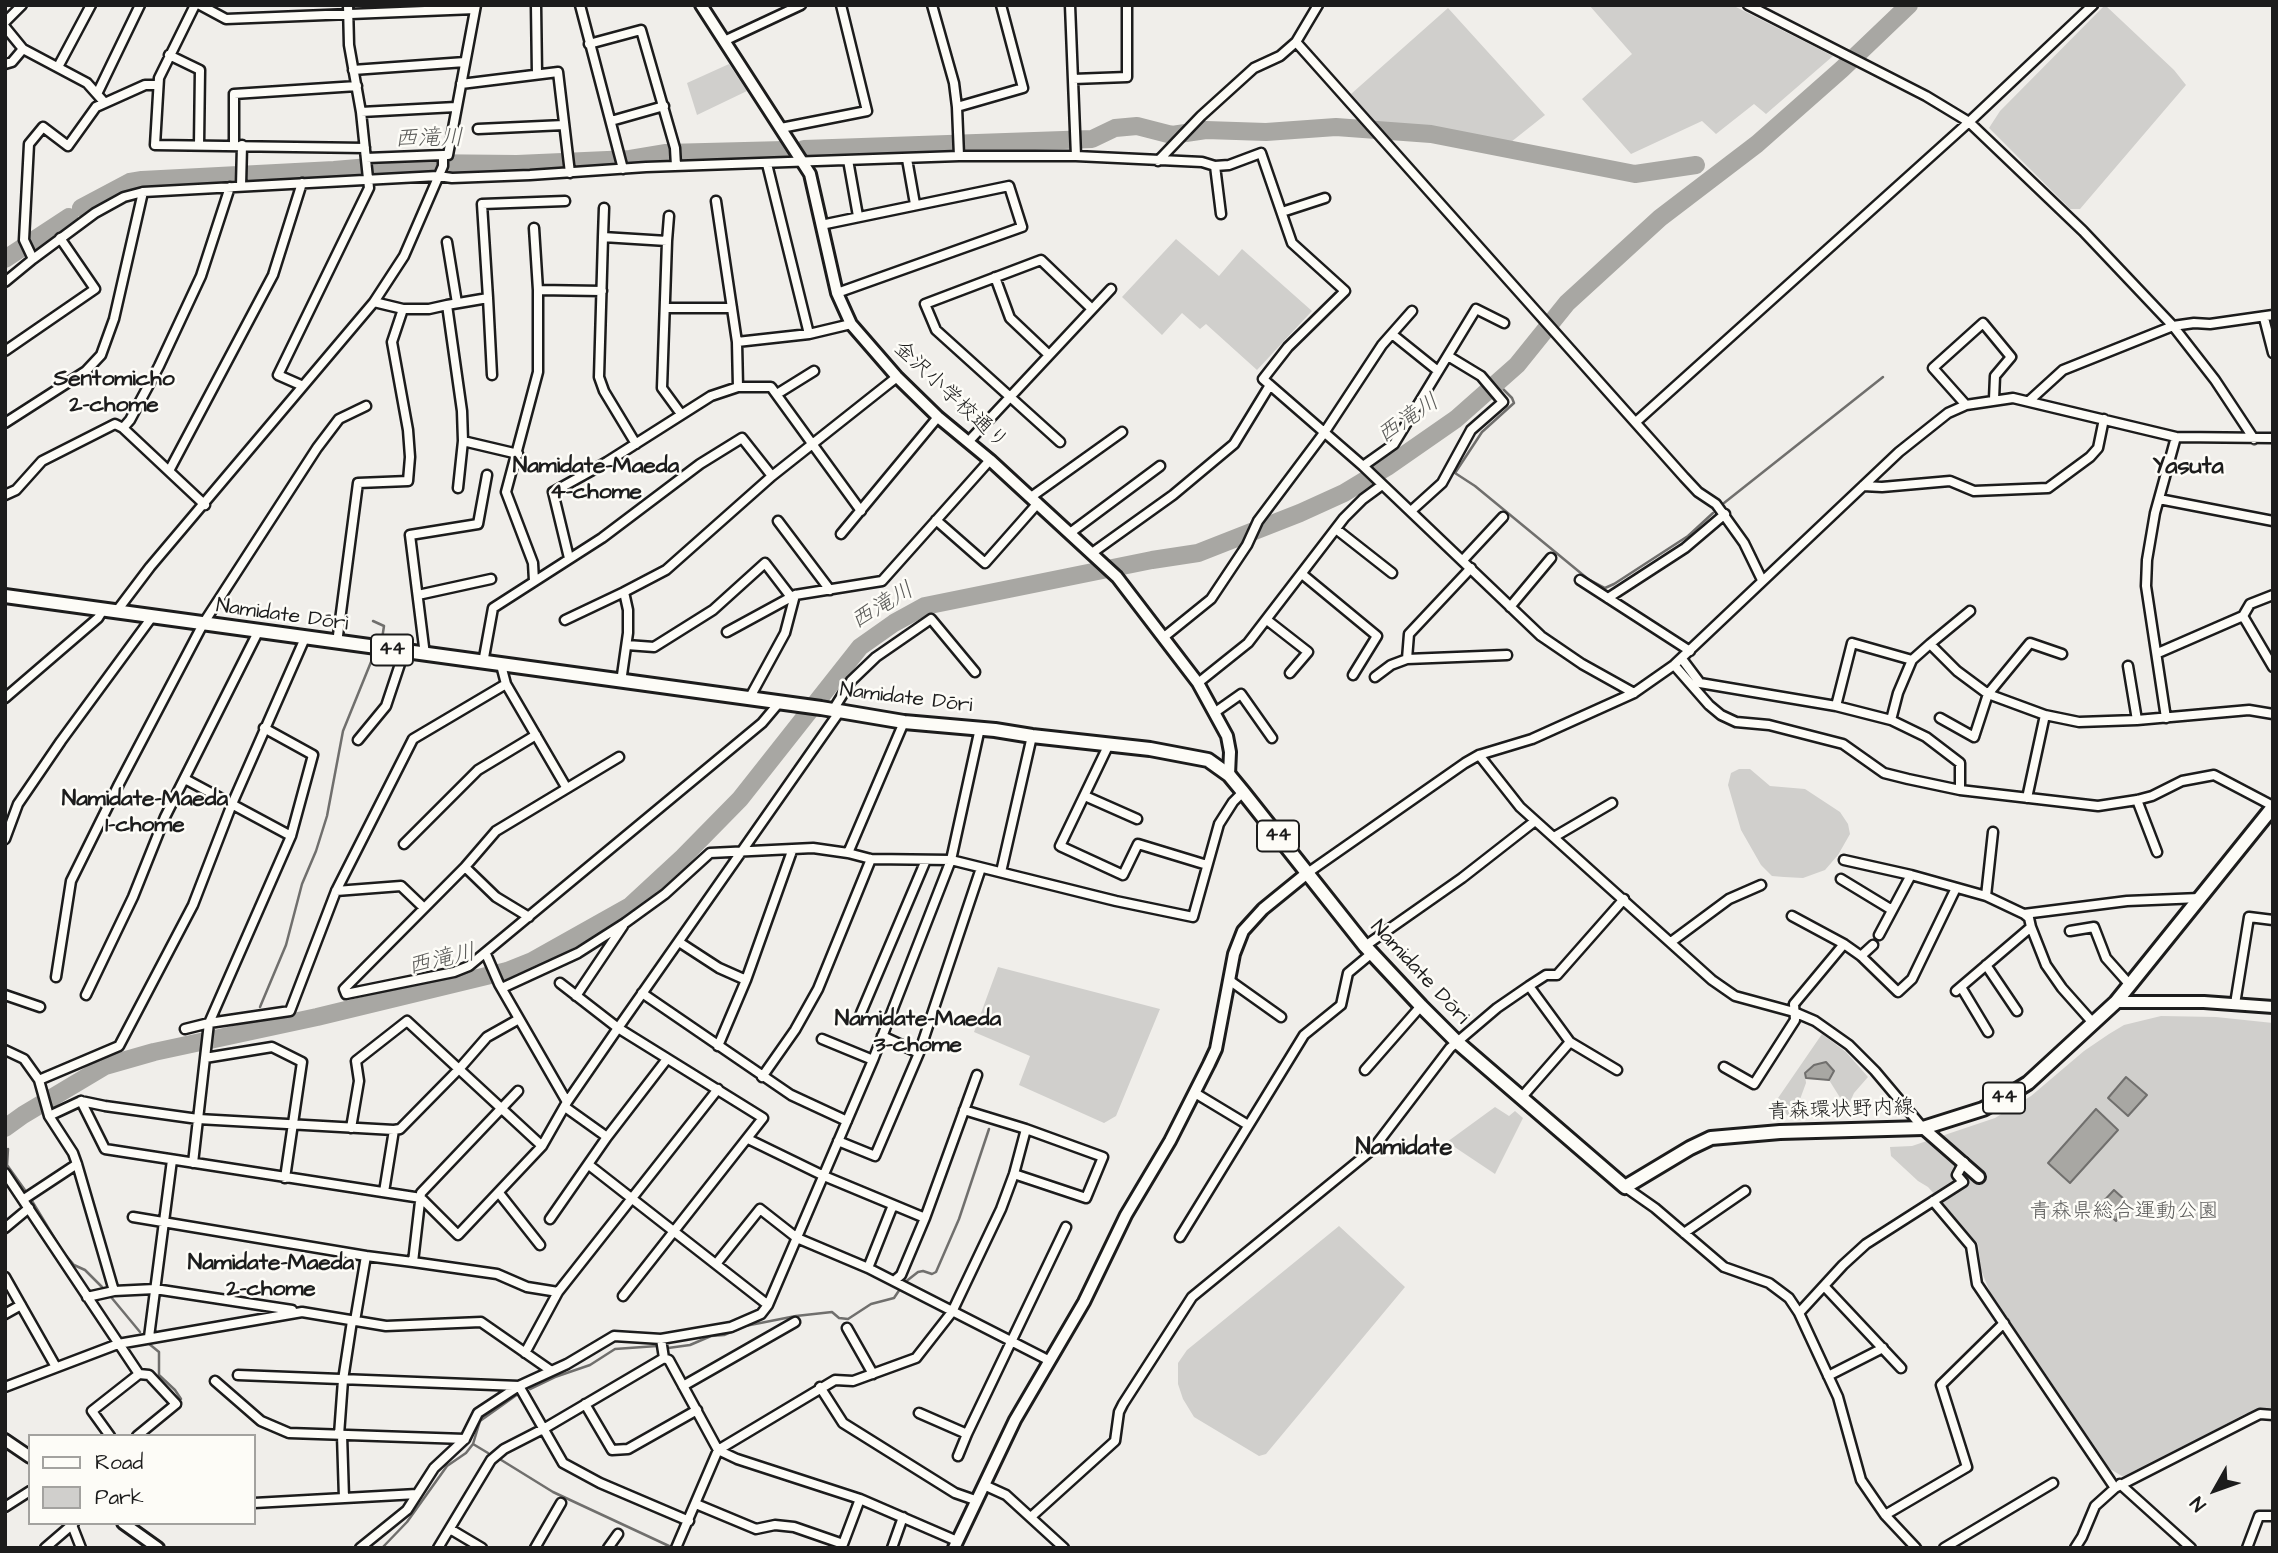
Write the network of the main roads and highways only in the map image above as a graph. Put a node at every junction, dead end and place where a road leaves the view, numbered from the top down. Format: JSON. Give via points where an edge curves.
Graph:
{"nodes":[{"id":1,"x":5,"y":596,"type":"edge"},
{"id":2,"x":2273,"y":807,"type":"edge"},
{"id":3,"x":1625,"y":1187,"type":"joint"}],
"edges":[{"from":1,"to":3,"type":"main road","name":"Namidate Dōri","number":"44","via":[[1208,760],[1244,792],[1306,874],[1421,1006]]},
{"from":2,"to":3,"type":"main road","name":"青森環状野内線","number":"44","via":[[2116,1002],[2007,1097],[1923,1128],[1725,1136],[1701,1142]]}]}
